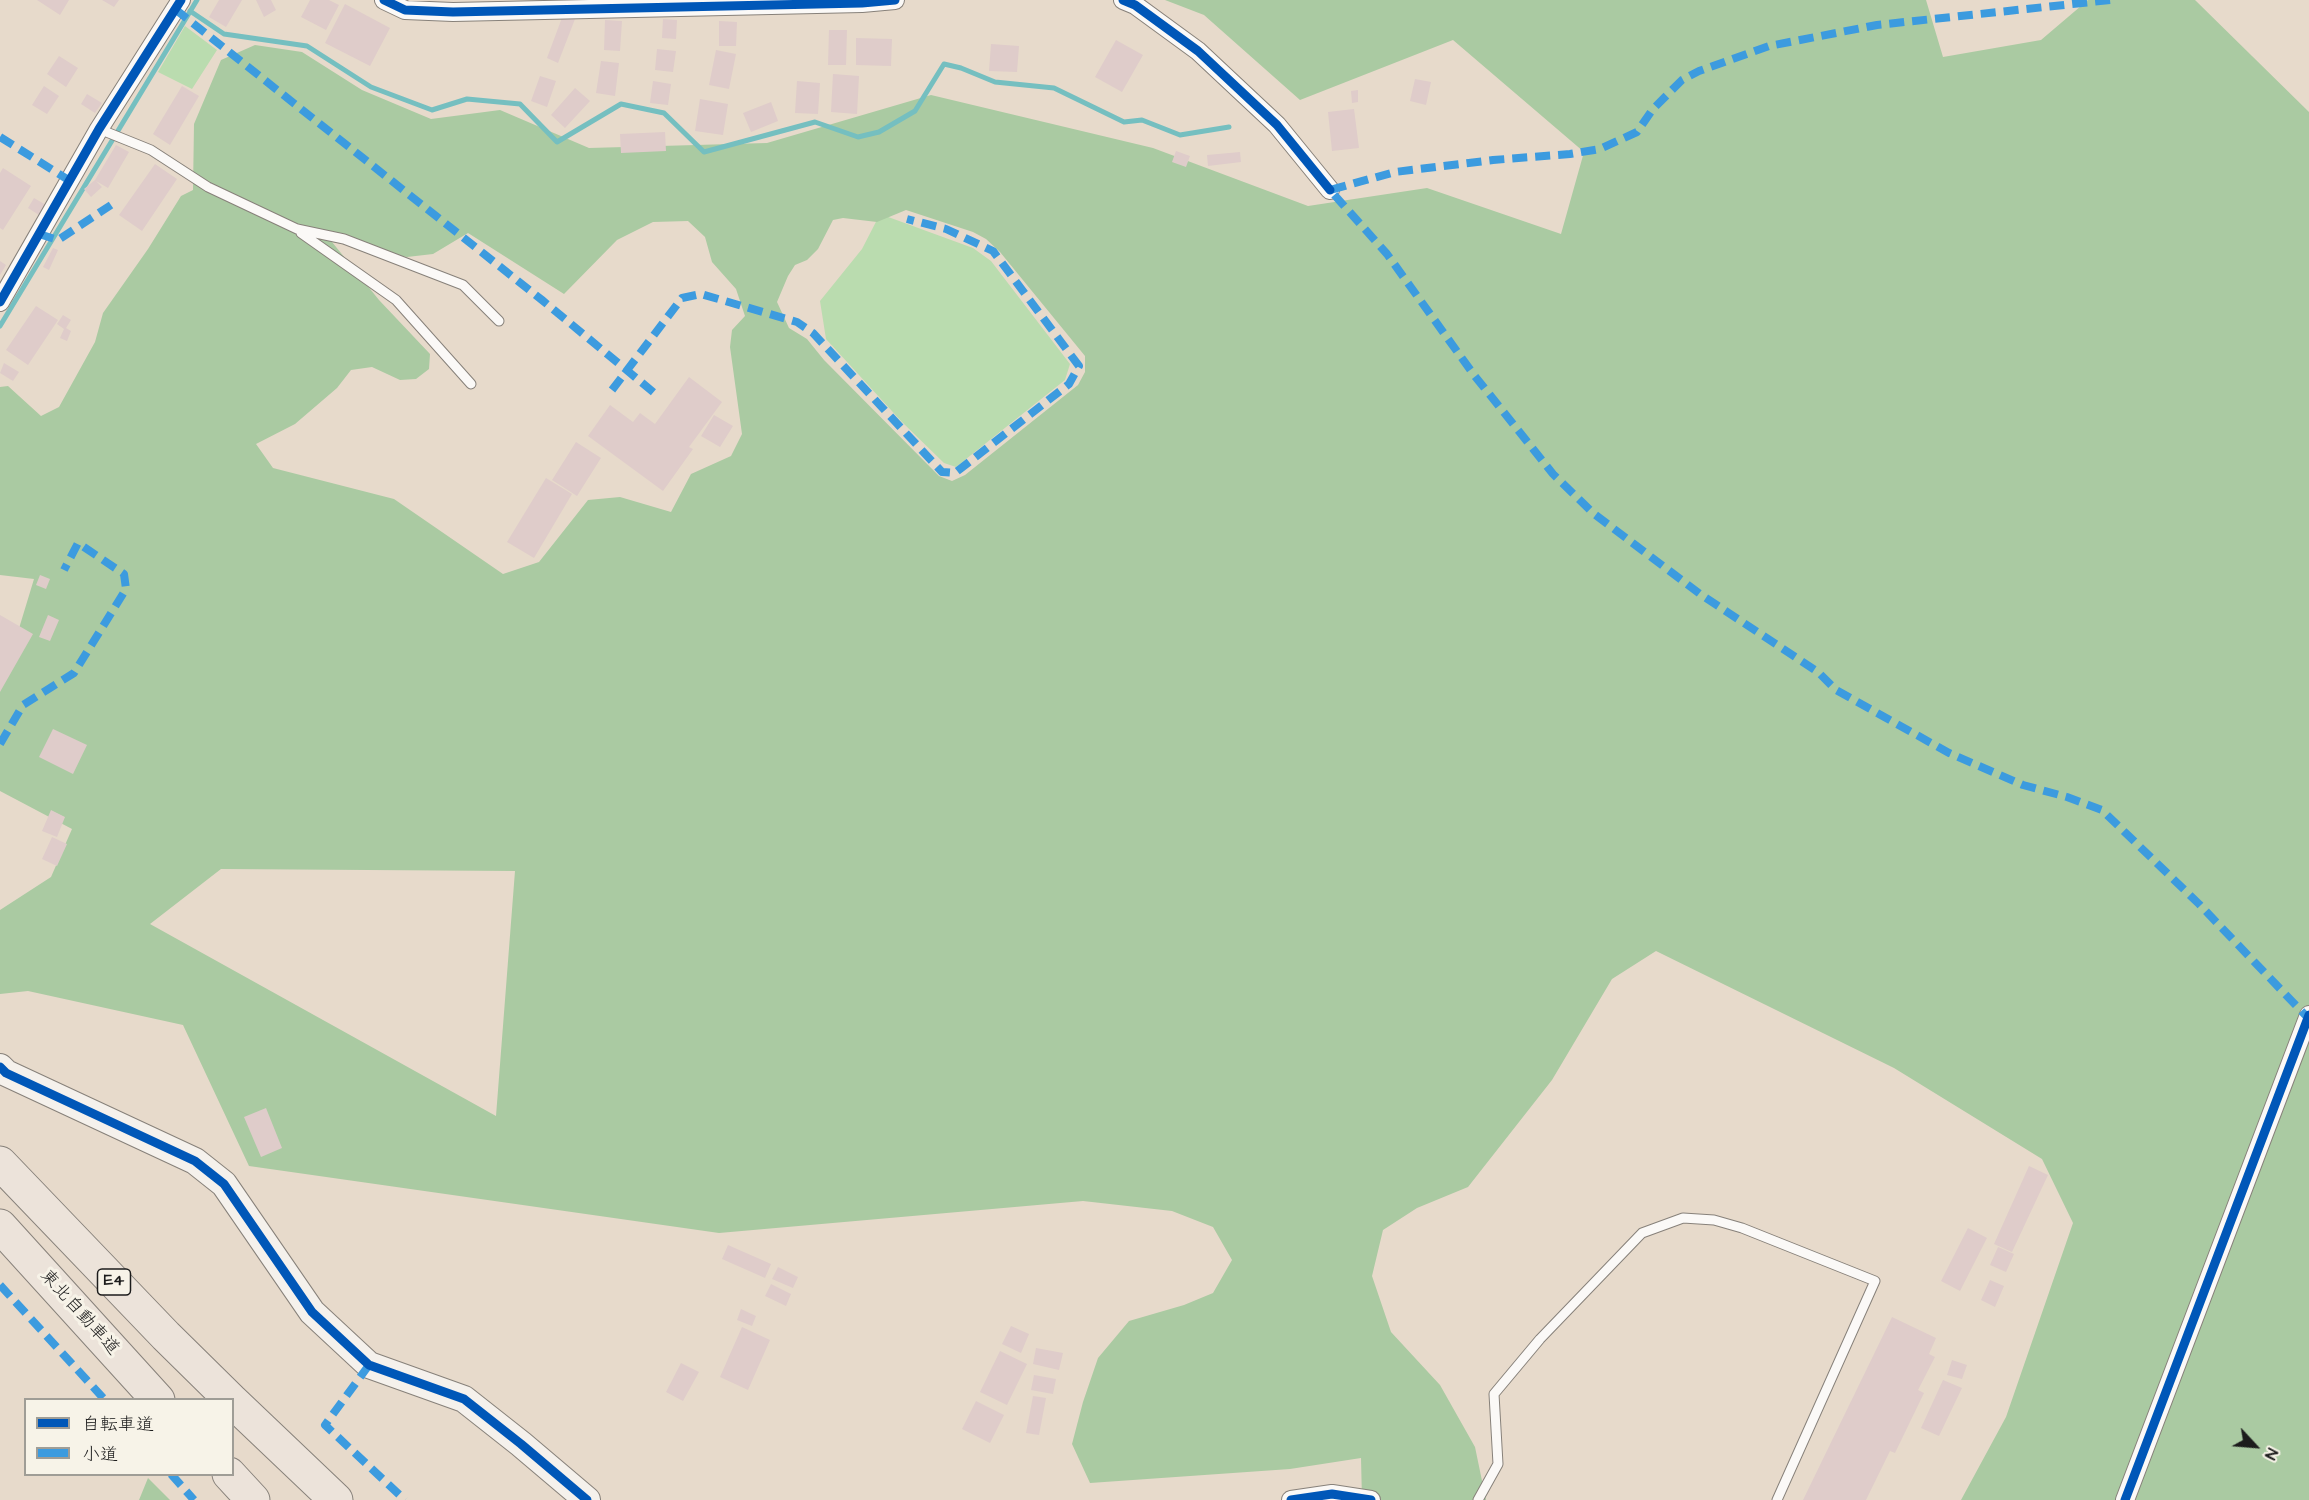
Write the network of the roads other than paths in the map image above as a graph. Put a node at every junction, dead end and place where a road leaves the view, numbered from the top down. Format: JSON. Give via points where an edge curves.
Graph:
{"nodes":[{"id":1,"x":181,"y":0,"type":"edge"},
{"id":2,"x":384,"y":0,"type":"edge"},
{"id":3,"x":896,"y":0,"type":"edge"},
{"id":4,"x":1123,"y":0,"type":"edge"},
{"id":5,"x":99,"y":129,"type":"junction"},
{"id":6,"x":1330,"y":190,"type":"dead end"},
{"id":7,"x":297,"y":230,"type":"junction"},
{"id":8,"x":0,"y":302,"type":"edge"},
{"id":9,"x":499,"y":321,"type":"dead end"},
{"id":10,"x":471,"y":384,"type":"dead end"},
{"id":11,"x":2309,"y":1015,"type":"edge"},
{"id":12,"x":0,"y":1067,"type":"edge"},
{"id":13,"x":0,"y":1163,"type":"edge"},
{"id":14,"x":0,"y":1226,"type":"edge"},
{"id":15,"x":156,"y":1398,"type":"edge"},
{"id":16,"x":230,"y":1398,"type":"edge"},
{"id":17,"x":234,"y":1402,"type":"edge"},
{"id":18,"x":231,"y":1476,"type":"edge"},
{"id":19,"x":253,"y":1500,"type":"edge"},
{"id":20,"x":336,"y":1500,"type":"edge"},
{"id":21,"x":587,"y":1500,"type":"edge"},
{"id":22,"x":1291,"y":1500,"type":"edge"},
{"id":23,"x":1371,"y":1500,"type":"edge"},
{"id":24,"x":1478,"y":1500,"type":"edge"},
{"id":25,"x":1778,"y":1500,"type":"edge"},
{"id":26,"x":2125,"y":1500,"type":"edge"}],
"edges":[{"from":1,"to":5,"type":"street"},
{"from":2,"to":3,"type":"street","via":[[405,10],[453,12]]},
{"from":4,"to":6,"type":"street","via":[[1135,4],[1198,51],[1278,125]]},
{"from":5,"to":7,"type":"lane","via":[[151,150],[208,187]]},
{"from":5,"to":8,"type":"street"},
{"from":7,"to":9,"type":"lane","via":[[344,239],[463,285]]},
{"from":7,"to":10,"type":"lane","via":[[396,300]]},
{"from":11,"to":26,"type":"street"},
{"from":12,"to":21,"type":"street","via":[[195,1161],[224,1184],[312,1312],[369,1365],[464,1399]]},
{"from":13,"to":16,"type":"highway","number":"E4"},
{"from":14,"to":15,"type":"highway","name":"東北自動車道","number":"E4"},
{"from":17,"to":20,"type":"highway","number":"E4"},
{"from":18,"to":19,"type":"highway"},
{"from":22,"to":23,"type":"street","via":[[1332,1494]]},
{"from":24,"to":25,"type":"lane","via":[[1498,1464],[1494,1394],[1540,1339],[1642,1233],[1683,1218],[1714,1220],[1742,1228],[1875,1281]]}]}
